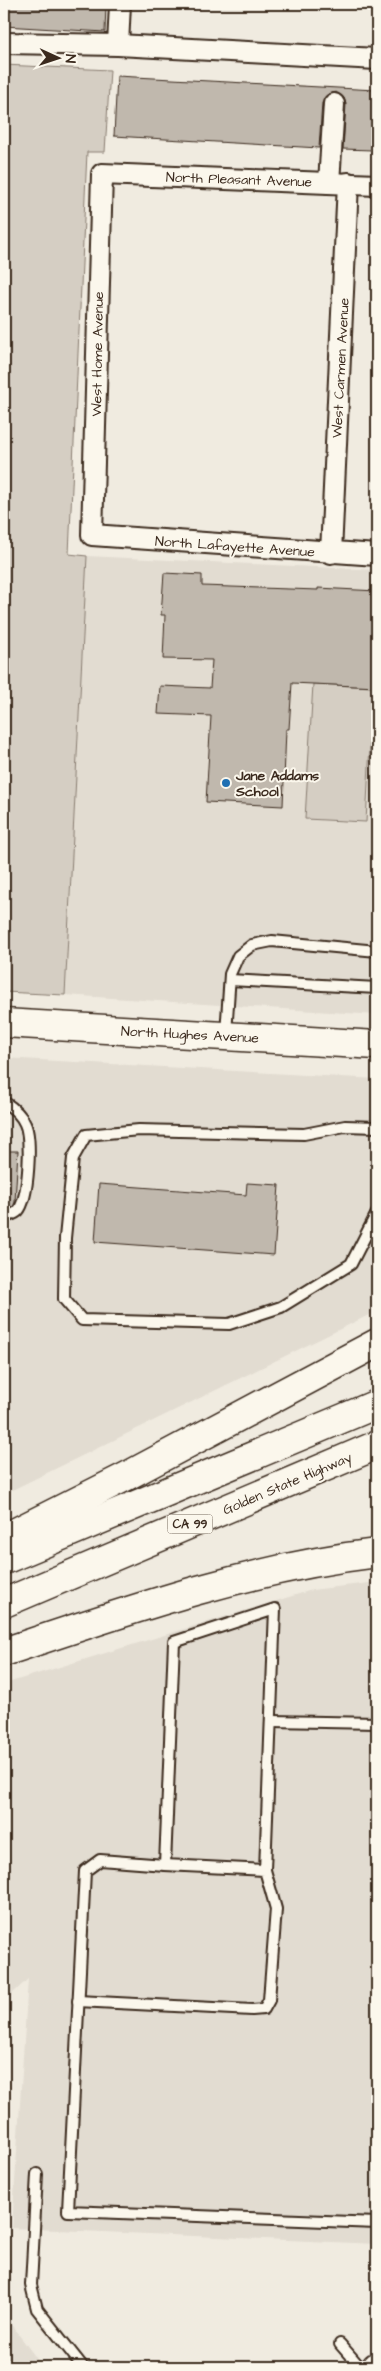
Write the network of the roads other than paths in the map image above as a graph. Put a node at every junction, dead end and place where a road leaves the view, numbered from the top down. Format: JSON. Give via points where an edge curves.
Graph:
{"nodes":[{"id":1,"x":120,"y":4,"type":"edge"},
{"id":2,"x":4,"y":42,"type":"edge"},
{"id":3,"x":118,"y":45,"type":"junction"},
{"id":4,"x":377,"y":59,"type":"edge"},
{"id":5,"x":334,"y":104,"type":"dead end"},
{"id":6,"x":102,"y":174,"type":"joint"},
{"id":7,"x":339,"y":183,"type":"junction"},
{"id":8,"x":377,"y":185,"type":"edge"},
{"id":9,"x":92,"y":535,"type":"joint"},
{"id":10,"x":331,"y":553,"type":"junction"},
{"id":11,"x":377,"y":555,"type":"edge"},
{"id":12,"x":377,"y":951,"type":"edge"},
{"id":13,"x":230,"y":980,"type":"junction"},
{"id":14,"x":377,"y":988,"type":"edge"},
{"id":15,"x":4,"y":1023,"type":"edge"},
{"id":16,"x":226,"y":1036,"type":"junction"},
{"id":17,"x":377,"y":1045,"type":"edge"},
{"id":18,"x":4,"y":1102,"type":"edge"},
{"id":19,"x":377,"y":1127,"type":"edge"},
{"id":20,"x":377,"y":1213,"type":"edge"},
{"id":21,"x":4,"y":1218,"type":"edge"},
{"id":22,"x":377,"y":1343,"type":"edge"},
{"id":23,"x":377,"y":1404,"type":"edge"},
{"id":24,"x":377,"y":1445,"type":"edge"},
{"id":25,"x":4,"y":1538,"type":"edge"},
{"id":26,"x":377,"y":1553,"type":"edge"},
{"id":27,"x":4,"y":1560,"type":"edge"},
{"id":28,"x":4,"y":1603,"type":"edge"},
{"id":29,"x":4,"y":1652,"type":"edge"},
{"id":30,"x":272,"y":1721,"type":"junction"},
{"id":31,"x":377,"y":1723,"type":"edge"},
{"id":32,"x":165,"y":1864,"type":"junction"},
{"id":33,"x":265,"y":1870,"type":"junction"},
{"id":34,"x":78,"y":2001,"type":"junction"},
{"id":35,"x":37,"y":2174,"type":"dead end"},
{"id":36,"x":377,"y":2223,"type":"edge"},
{"id":37,"x":340,"y":2344,"type":"dead end"},
{"id":38,"x":83,"y":2367,"type":"edge"},
{"id":39,"x":360,"y":2367,"type":"edge"}],
"edges":[{"from":1,"to":3,"type":"street"},
{"from":2,"to":3,"type":"street"},
{"from":3,"to":4,"type":"street"},
{"from":5,"to":7,"type":"street","name":"West Carmen Avenue"},
{"from":6,"to":7,"type":"street","name":"North Pleasant Avenue"},
{"from":6,"to":9,"type":"street","name":"West Home Avenue"},
{"from":7,"to":8,"type":"street","name":"North Pleasant Avenue"},
{"from":7,"to":10,"type":"street","name":"West Carmen Avenue"},
{"from":9,"to":10,"type":"street","name":"North Lafayette Avenue"},
{"from":10,"to":11,"type":"street","name":"North Lafayette Avenue"},
{"from":12,"to":13,"type":"lane","via":[[272,941],[258,943],[238,956]]},
{"from":13,"to":14,"type":"lane"},
{"from":13,"to":16,"type":"lane"},
{"from":15,"to":16,"type":"main road","name":"North Hughes Avenue"},
{"from":16,"to":17,"type":"main road","name":"North Hughes Avenue"},
{"from":18,"to":21,"type":"lane","via":[[14,1108],[26,1124],[29,1146],[26,1194],[18,1211]]},
{"from":19,"to":20,"type":"lane","via":[[345,1126],[304,1134],[139,1130],[86,1135],[73,1158],[65,1238],[64,1298],[82,1320],[229,1324],[281,1307],[351,1264]]},
{"from":22,"to":25,"type":"main road"},
{"from":23,"to":27,"type":"main road"},
{"from":24,"to":28,"type":"main road","name":"Golden State Highway","number":"CA 99"},
{"from":26,"to":29,"type":"main road","via":[[305,1563],[248,1576],[137,1607]]},
{"from":30,"to":31,"type":"lane"},
{"from":30,"to":32,"type":"lane","via":[[275,1609],[174,1642]]},
{"from":30,"to":33,"type":"lane"},
{"from":32,"to":33,"type":"lane"},
{"from":32,"to":34,"type":"lane","via":[[100,1860],[85,1871]]},
{"from":33,"to":34,"type":"lane","via":[[276,1909],[269,2000],[264,2009]]},
{"from":34,"to":36,"type":"lane","via":[[68,2211]]},
{"from":35,"to":38,"type":"lane","via":[[30,2285],[32,2298],[37,2309]]},
{"from":37,"to":39,"type":"lane"}]}
